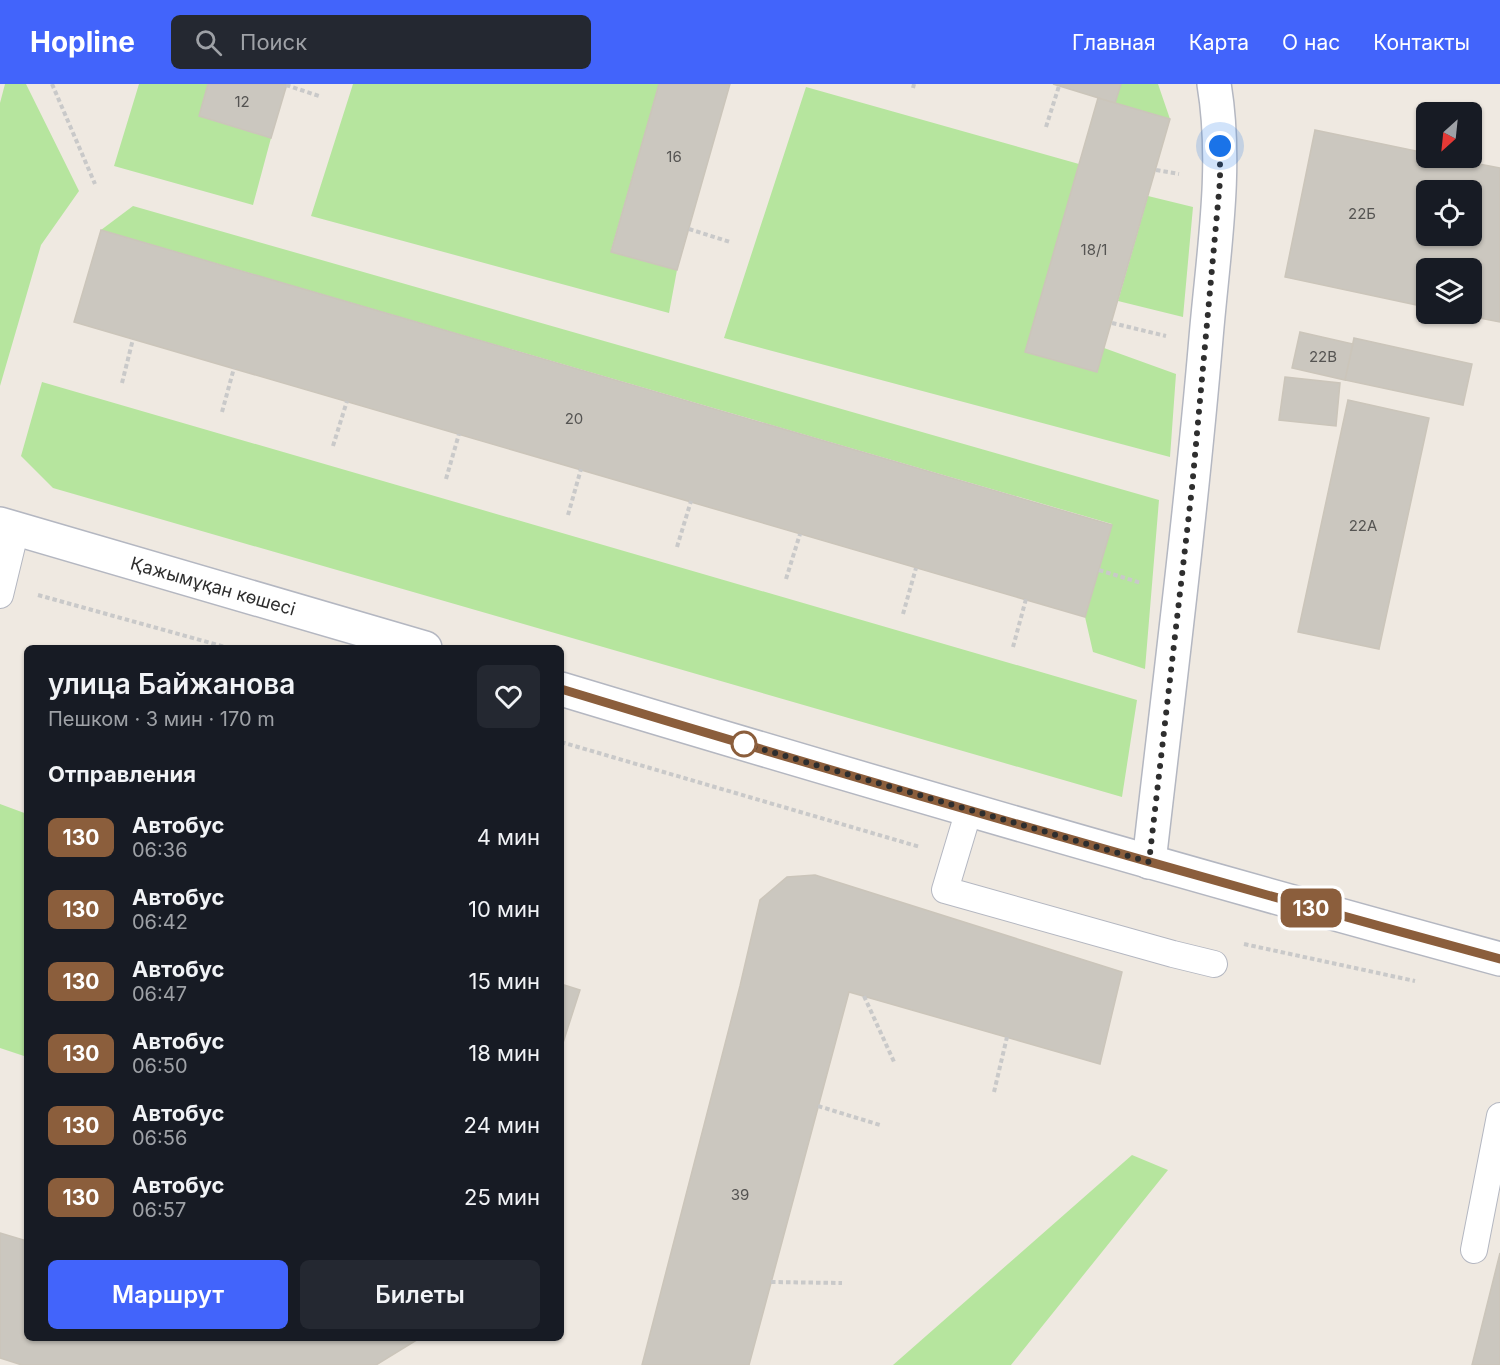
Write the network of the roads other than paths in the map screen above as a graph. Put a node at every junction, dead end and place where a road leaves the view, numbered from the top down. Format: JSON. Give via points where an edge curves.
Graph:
{"nodes":[{"id":1,"x":1214,"y":84,"type":"edge"},
{"id":2,"x":8,"y":527,"type":"edge"},
{"id":3,"x":2,"y":590,"type":"edge"},
{"id":4,"x":415,"y":645,"type":"edge"},
{"id":5,"x":564,"y":690,"type":"edge"},
{"id":6,"x":969,"y":810,"type":"junction"},
{"id":7,"x":1149,"y":862,"type":"junction"},
{"id":8,"x":1500,"y":959,"type":"edge"},
{"id":9,"x":1214,"y":964,"type":"dead end"},
{"id":10,"x":1500,"y":1116,"type":"edge"},
{"id":11,"x":1474,"y":1250,"type":"dead end"}],
"edges":[{"from":1,"to":7,"type":"street","via":[[1219,113],[1220,181],[1192,488]]},
{"from":2,"to":3,"type":"lane"},
{"from":2,"to":4,"type":"street","name":"Қажымұқан көшесі"},
{"from":5,"to":6,"type":"street"},
{"from":6,"to":7,"type":"street"},
{"from":6,"to":9,"type":"lane","via":[[945,890]]},
{"from":7,"to":8,"type":"street"},
{"from":10,"to":11,"type":"lane"}]}
